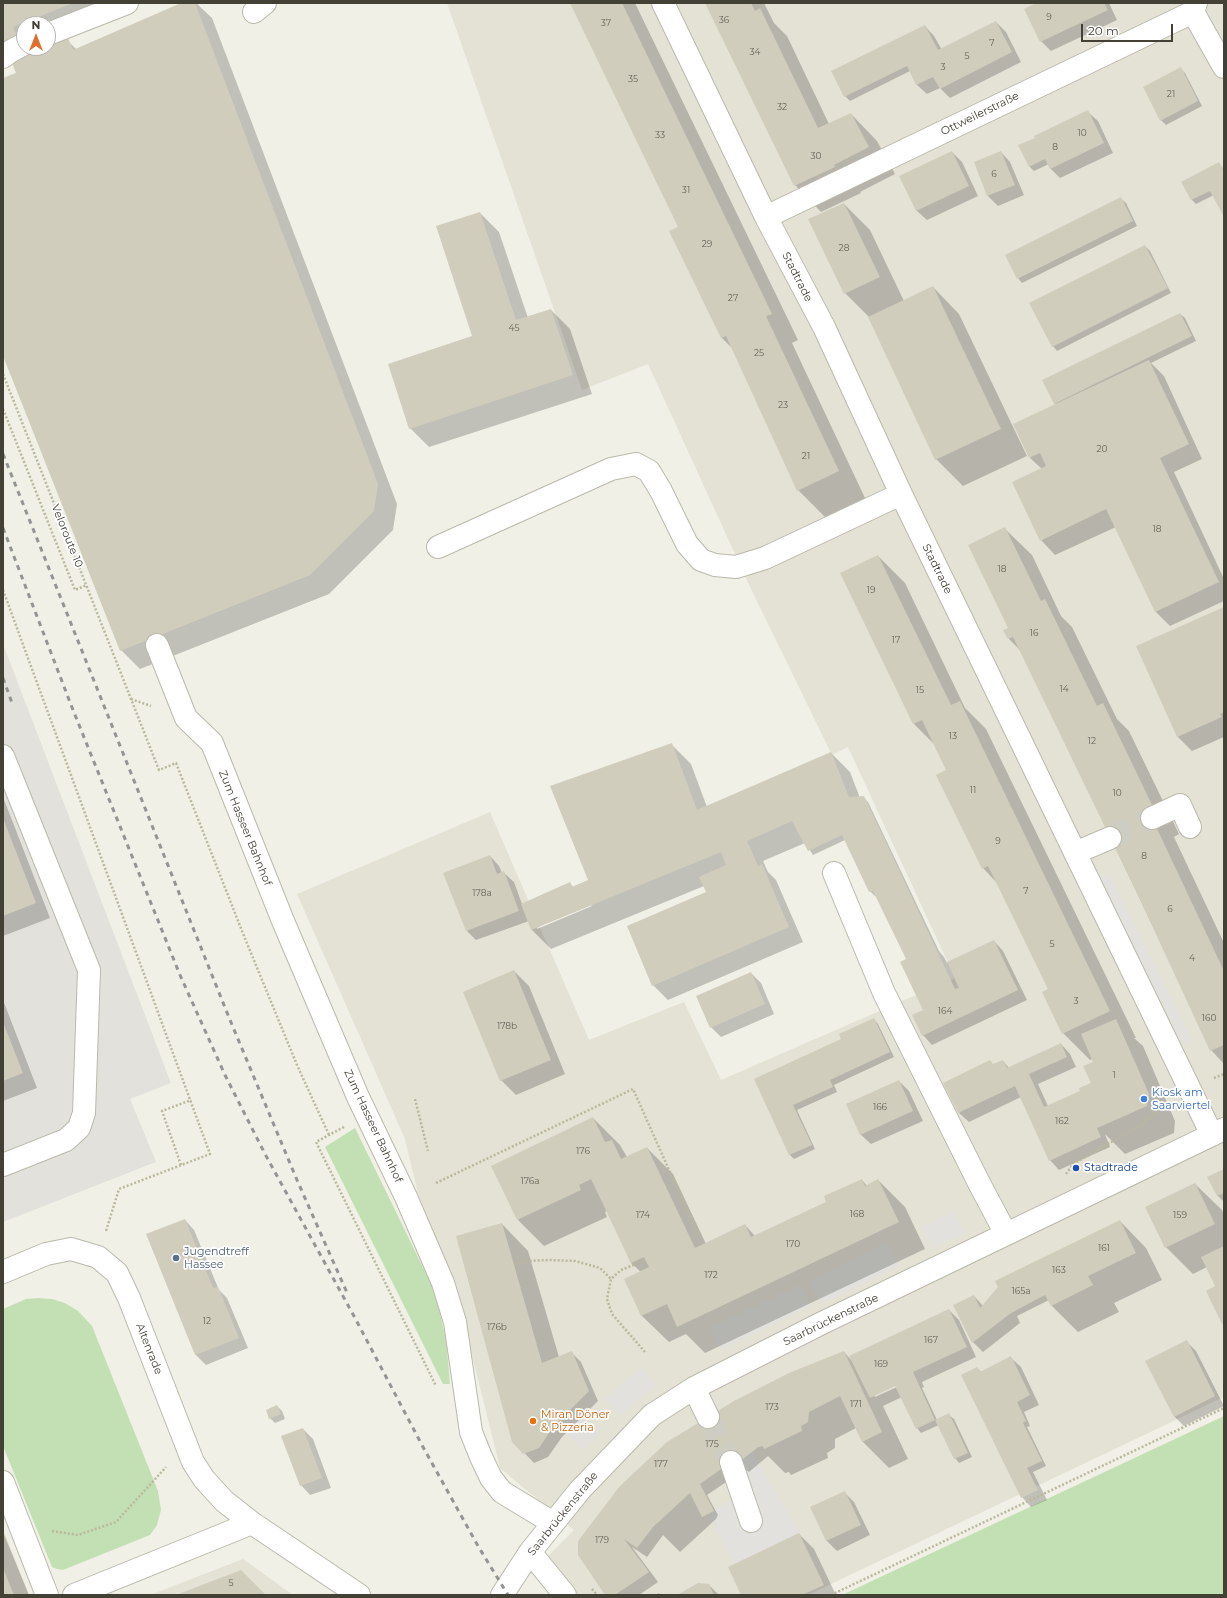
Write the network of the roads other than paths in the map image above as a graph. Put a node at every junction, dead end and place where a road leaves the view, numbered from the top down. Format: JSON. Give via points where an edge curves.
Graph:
{"nodes":[{"id":1,"x":127,"y":3,"type":"edge"},
{"id":2,"x":663,"y":3,"type":"edge"},
{"id":3,"x":1195,"y":7,"type":"edge"},
{"id":4,"x":56,"y":31,"type":"edge"},
{"id":5,"x":16,"y":48,"type":"edge"},
{"id":6,"x":3,"y":57,"type":"edge"},
{"id":7,"x":1224,"y":67,"type":"edge"},
{"id":8,"x":766,"y":217,"type":"junction"},
{"id":9,"x":901,"y":494,"type":"junction"},
{"id":10,"x":438,"y":546,"type":"dead end"},
{"id":11,"x":157,"y":645,"type":"dead end"},
{"id":12,"x":3,"y":756,"type":"edge"},
{"id":13,"x":1152,"y":818,"type":"tunnel mouth"},
{"id":14,"x":1190,"y":827,"type":"dead end"},
{"id":15,"x":1110,"y":838,"type":"tunnel mouth"},
{"id":16,"x":1075,"y":854,"type":"junction"},
{"id":17,"x":834,"y":872,"type":"dead end"},
{"id":18,"x":1218,"y":1132,"type":"edge"},
{"id":19,"x":3,"y":1165,"type":"edge"},
{"id":20,"x":1006,"y":1234,"type":"junction"},
{"id":21,"x":4,"y":1267,"type":"edge"},
{"id":22,"x":694,"y":1388,"type":"junction"},
{"id":23,"x":708,"y":1416,"type":"tunnel mouth"},
{"id":24,"x":731,"y":1462,"type":"tunnel mouth"},
{"id":25,"x":3,"y":1482,"type":"edge"},
{"id":26,"x":751,"y":1521,"type":"dead end"},
{"id":27,"x":553,"y":1523,"type":"junction"},
{"id":28,"x":252,"y":1524,"type":"junction"},
{"id":29,"x":530,"y":1552,"type":"junction"},
{"id":30,"x":48,"y":1595,"type":"edge"},
{"id":31,"x":74,"y":1595,"type":"edge"},
{"id":32,"x":360,"y":1595,"type":"edge"},
{"id":33,"x":502,"y":1595,"type":"edge"},
{"id":34,"x":565,"y":1595,"type":"edge"}],
"edges":[{"from":1,"to":4,"type":"street"},
{"from":2,"to":8,"type":"street","name":"Stadtrade"},
{"from":3,"to":7,"type":"street"},
{"from":3,"to":8,"type":"street","name":"Ottweilerstraße"},
{"from":5,"to":6,"type":"street"},
{"from":8,"to":9,"type":"street","name":"Stadtrade","via":[[824,327]]},
{"from":9,"to":10,"type":"street","via":[[765,558],[736,567],[715,565],[701,560],[687,544],[649,471],[636,464],[611,469]]},
{"from":9,"to":16,"type":"street","name":"Stadtrade"},
{"from":11,"to":27,"type":"street","name":"Zum Hasseer Bahnhof","via":[[186,718],[212,743],[283,921],[358,1097],[444,1283],[455,1322],[472,1432],[491,1478],[502,1492]]},
{"from":12,"to":19,"type":"street","via":[[89,970],[84,1113],[79,1128],[66,1140]]},
{"from":13,"to":14,"type":"street","via":[[1180,805]]},
{"from":15,"to":16,"type":"street"},
{"from":16,"to":18,"type":"street","name":"Stadtrade","via":[[1191,1091]]},
{"from":17,"to":20,"type":"street","via":[[884,993]]},
{"from":18,"to":20,"type":"street","name":"Saarbrückenstraße"},
{"from":20,"to":22,"type":"street","name":"Saarbrückenstraße"},
{"from":21,"to":28,"type":"street","name":"Altenrade","via":[[71,1249],[98,1257],[117,1273],[193,1462],[224,1501]]},
{"from":22,"to":23,"type":"street"},
{"from":22,"to":27,"type":"street","name":"Saarbrückenstraße","via":[[652,1415],[580,1490]]},
{"from":24,"to":26,"type":"street"},
{"from":25,"to":30,"type":"street"},
{"from":27,"to":29,"type":"street","name":"Saarbrückenstraße"},
{"from":28,"to":31,"type":"street"},
{"from":28,"to":32,"type":"street","name":"Altenrade"},
{"from":29,"to":33,"type":"street","name":"Saarbrückenstraße"},
{"from":29,"to":34,"type":"street"}]}
